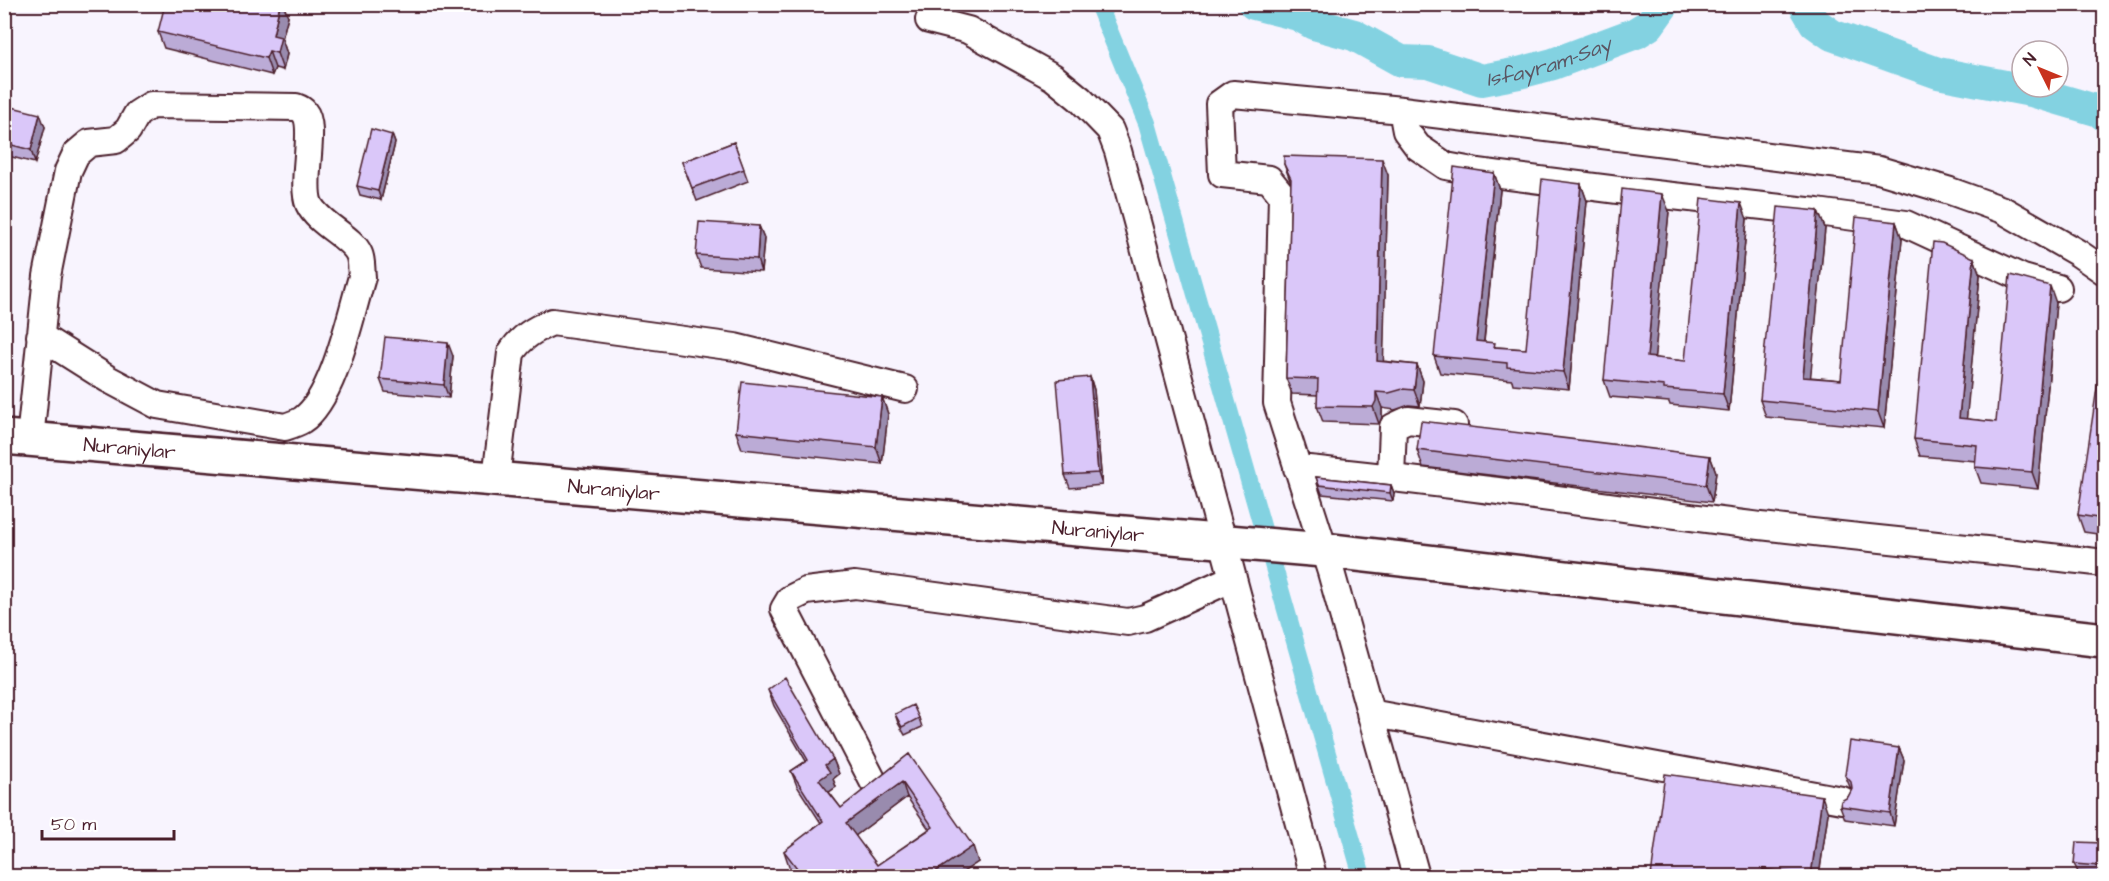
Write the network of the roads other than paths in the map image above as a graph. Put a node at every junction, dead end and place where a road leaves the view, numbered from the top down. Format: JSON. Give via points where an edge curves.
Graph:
{"nodes":[{"id":1,"x":929,"y":20,"type":"dead end"},
{"id":2,"x":1402,"y":110,"type":"junction"},
{"id":3,"x":2104,"y":271,"type":"edge"},
{"id":4,"x":2058,"y":288,"type":"dead end"},
{"id":5,"x":40,"y":336,"type":"junction"},
{"id":6,"x":905,"y":389,"type":"dead end"},
{"id":7,"x":1478,"y":429,"type":"edge"},
{"id":8,"x":17,"y":438,"type":"edge"},
{"id":9,"x":1297,"y":468,"type":"junction"},
{"id":10,"x":1391,"y":477,"type":"junction"},
{"id":11,"x":496,"y":478,"type":"junction"},
{"id":12,"x":1223,"y":542,"type":"junction"},
{"id":13,"x":1323,"y":550,"type":"junction"},
{"id":14,"x":2104,"y":563,"type":"edge"},
{"id":15,"x":1233,"y":578,"type":"junction"},
{"id":16,"x":2104,"y":640,"type":"edge"},
{"id":17,"x":1370,"y":713,"type":"junction"},
{"id":18,"x":874,"y":783,"type":"edge"},
{"id":19,"x":1842,"y":800,"type":"edge"},
{"id":20,"x":1313,"y":876,"type":"edge"},
{"id":21,"x":1416,"y":876,"type":"edge"}],
"edges":[{"from":1,"to":12,"type":"street","via":[[968,30],[1053,77],[1110,130]]},
{"from":2,"to":3,"type":"street","via":[[1879,170],[2003,210]]},
{"from":2,"to":4,"type":"street","via":[[1406,131],[1418,147],[1446,166],[1906,224],[2023,279]]},
{"from":2,"to":9,"type":"street","via":[[1233,93],[1219,104],[1222,174],[1269,179],[1282,195],[1277,403]]},
{"from":5,"to":5,"type":"street","via":[[47,276],[68,171],[76,154],[89,143],[116,140],[128,130],[137,114],[151,105],[296,106],[304,112],[309,124],[309,204],[358,251],[362,277],[332,377],[303,419],[285,427],[157,405]]},
{"from":5,"to":8,"type":"street"},
{"from":6,"to":11,"type":"street","via":[[735,347],[552,322],[536,328],[511,353]]},
{"from":7,"to":10,"type":"street","via":[[1408,420],[1393,427]]},
{"from":8,"to":11,"type":"main road","name":"Nuraniylar"},
{"from":9,"to":10,"type":"street"},
{"from":9,"to":13,"type":"street"},
{"from":10,"to":14,"type":"street","via":[[1753,525]]},
{"from":11,"to":12,"type":"main road","name":"Nuraniylar"},
{"from":12,"to":13,"type":"main road","name":"Nuraniylar"},
{"from":12,"to":15,"type":"street"},
{"from":13,"to":16,"type":"main road","name":"Nuraniylar"},
{"from":13,"to":17,"type":"street"},
{"from":15,"to":18,"type":"street","via":[[1128,622],[855,585],[806,591],[790,599],[784,609]]},
{"from":15,"to":20,"type":"street"},
{"from":17,"to":19,"type":"street"},
{"from":17,"to":21,"type":"street"}]}
